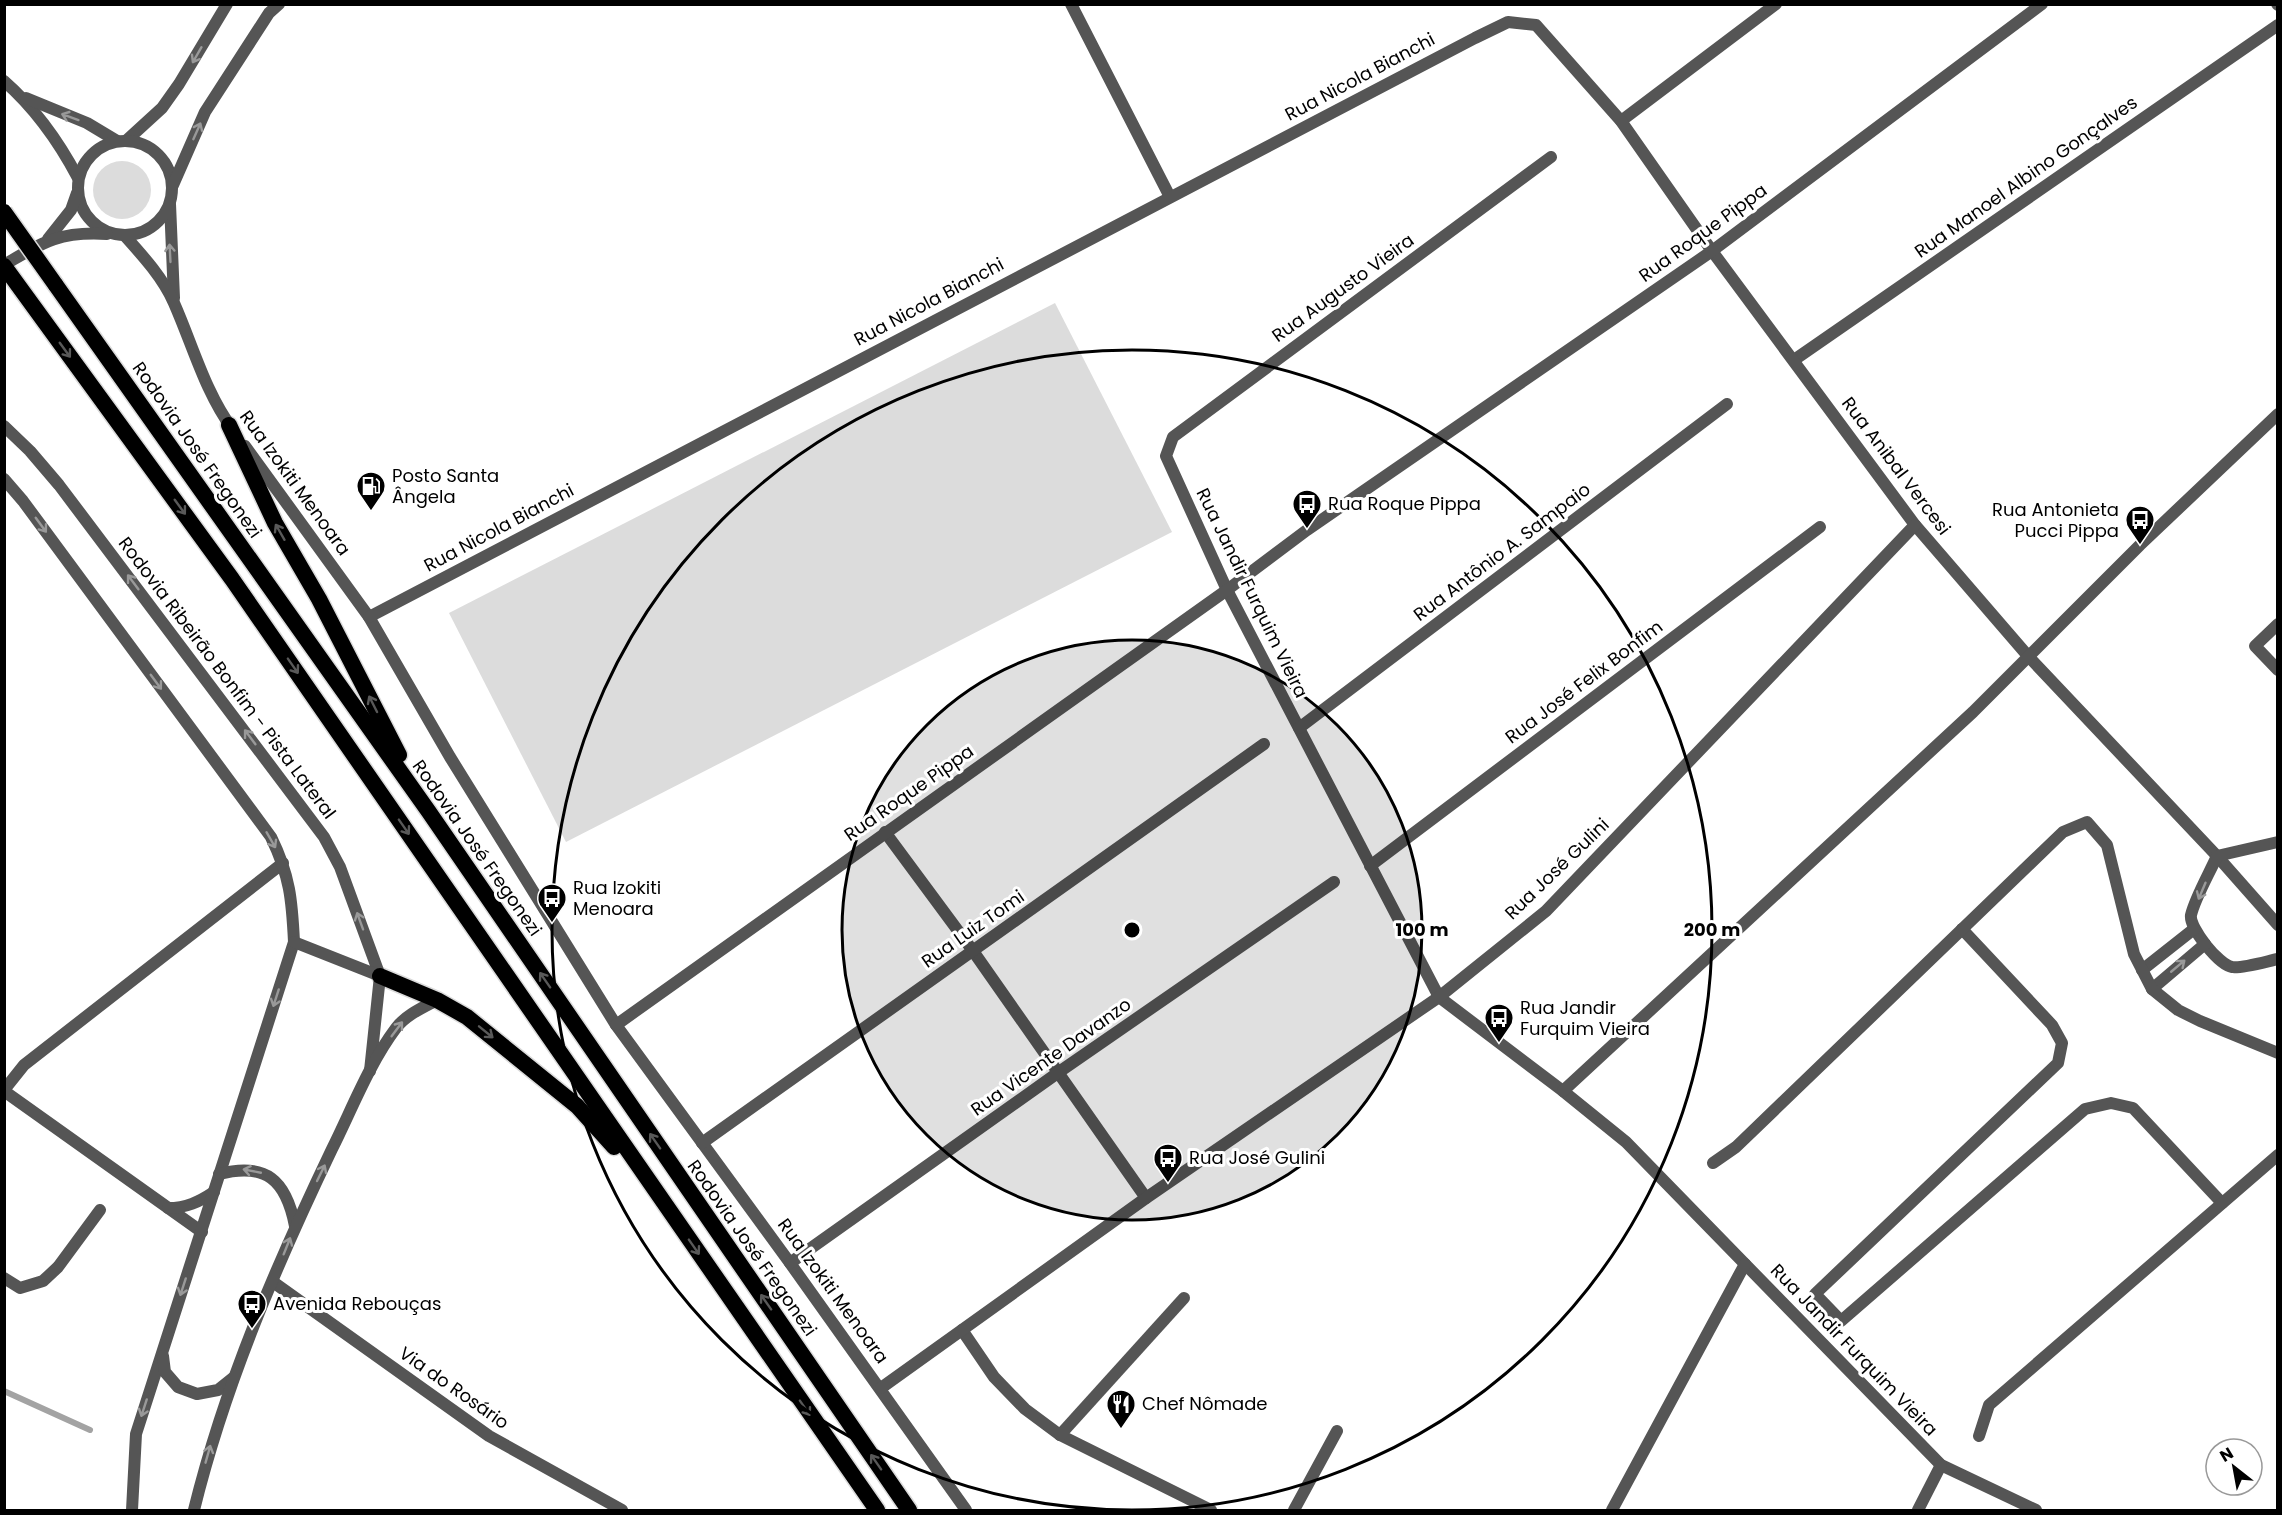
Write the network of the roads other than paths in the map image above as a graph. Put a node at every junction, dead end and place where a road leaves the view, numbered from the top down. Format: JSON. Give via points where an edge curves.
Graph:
{"nodes":[{"id":1,"x":227,"y":4,"type":"edge"},
{"id":2,"x":279,"y":4,"type":"edge"},
{"id":3,"x":1071,"y":4,"type":"edge"},
{"id":4,"x":1776,"y":4,"type":"edge"},
{"id":5,"x":2043,"y":4,"type":"edge"},
{"id":6,"x":1508,"y":22,"type":"joint"},
{"id":7,"x":2277,"y":25,"type":"edge"},
{"id":8,"x":4,"y":81,"type":"edge"},
{"id":9,"x":21,"y":95,"type":"junction"},
{"id":10,"x":1621,"y":121,"type":"junction"},
{"id":11,"x":122,"y":140,"type":"junction"},
{"id":12,"x":1551,"y":157,"type":"dead end"},
{"id":13,"x":78,"y":178,"type":"junction"},
{"id":14,"x":173,"y":185,"type":"junction"},
{"id":15,"x":77,"y":192,"type":"junction"},
{"id":16,"x":1170,"y":197,"type":"junction"},
{"id":17,"x":170,"y":204,"type":"junction"},
{"id":18,"x":4,"y":212,"type":"edge"},
{"id":19,"x":119,"y":235,"type":"junction"},
{"id":20,"x":46,"y":241,"type":"junction"},
{"id":21,"x":1712,"y":250,"type":"junction"},
{"id":22,"x":4,"y":266,"type":"edge"},
{"id":23,"x":174,"y":302,"type":"junction"},
{"id":24,"x":1794,"y":360,"type":"junction"},
{"id":25,"x":1728,"y":404,"type":"dead end"},
{"id":26,"x":2277,"y":414,"type":"edge"},
{"id":27,"x":229,"y":425,"type":"junction"},
{"id":28,"x":4,"y":426,"type":"edge"},
{"id":29,"x":1166,"y":456,"type":"joint"},
{"id":30,"x":4,"y":479,"type":"edge"},
{"id":31,"x":1915,"y":525,"type":"junction"},
{"id":32,"x":1820,"y":527,"type":"dead end"},
{"id":33,"x":1227,"y":590,"type":"junction"},
{"id":34,"x":369,"y":616,"type":"junction"},
{"id":35,"x":2277,"y":624,"type":"edge"},
{"id":36,"x":2028,"y":656,"type":"junction"},
{"id":37,"x":2277,"y":670,"type":"edge"},
{"id":38,"x":1299,"y":728,"type":"junction"},
{"id":39,"x":1264,"y":744,"type":"dead end"},
{"id":40,"x":429,"y":812,"type":"junction"},
{"id":41,"x":885,"y":832,"type":"junction"},
{"id":42,"x":2277,"y":842,"type":"edge"},
{"id":43,"x":2217,"y":856,"type":"junction"},
{"id":44,"x":284,"y":863,"type":"junction"},
{"id":45,"x":1370,"y":866,"type":"junction"},
{"id":46,"x":1334,"y":882,"type":"dead end"},
{"id":47,"x":2277,"y":926,"type":"edge"},
{"id":48,"x":1962,"y":929,"type":"junction"},
{"id":49,"x":2194,"y":929,"type":"junction"},
{"id":50,"x":294,"y":942,"type":"junction"},
{"id":51,"x":2205,"y":944,"type":"junction"},
{"id":52,"x":973,"y":951,"type":"junction"},
{"id":53,"x":2277,"y":959,"type":"edge"},
{"id":54,"x":2142,"y":970,"type":"junction"},
{"id":55,"x":380,"y":976,"type":"junction"},
{"id":56,"x":2152,"y":989,"type":"junction"},
{"id":57,"x":1439,"y":997,"type":"junction"},
{"id":58,"x":437,"y":1000,"type":"junction"},
{"id":59,"x":616,"y":1025,"type":"junction"},
{"id":60,"x":2277,"y":1053,"type":"edge"},
{"id":61,"x":370,"y":1071,"type":"junction"},
{"id":62,"x":1059,"y":1072,"type":"junction"},
{"id":63,"x":4,"y":1090,"type":"edge"},
{"id":64,"x":1563,"y":1090,"type":"junction"},
{"id":65,"x":702,"y":1143,"type":"junction"},
{"id":66,"x":2277,"y":1155,"type":"edge"},
{"id":67,"x":1713,"y":1163,"type":"dead end"},
{"id":68,"x":219,"y":1174,"type":"junction"},
{"id":69,"x":213,"y":1192,"type":"junction"},
{"id":70,"x":1146,"y":1198,"type":"junction"},
{"id":71,"x":661,"y":1199,"type":"junction"},
{"id":72,"x":2222,"y":1203,"type":"junction"},
{"id":73,"x":168,"y":1208,"type":"junction"},
{"id":74,"x":100,"y":1210,"type":"dead end"},
{"id":75,"x":295,"y":1226,"type":"junction"},
{"id":76,"x":202,"y":1232,"type":"junction"},
{"id":77,"x":790,"y":1263,"type":"junction"},
{"id":78,"x":1744,"y":1264,"type":"junction"},
{"id":79,"x":4,"y":1278,"type":"edge"},
{"id":80,"x":273,"y":1282,"type":"junction"},
{"id":81,"x":1184,"y":1298,"type":"dead end"},
{"id":82,"x":962,"y":1330,"type":"junction"},
{"id":83,"x":162,"y":1352,"type":"junction"},
{"id":84,"x":233,"y":1377,"type":"junction"},
{"id":85,"x":881,"y":1388,"type":"junction"},
{"id":86,"x":1337,"y":1431,"type":"dead end"},
{"id":87,"x":1060,"y":1435,"type":"junction"},
{"id":88,"x":1979,"y":1436,"type":"dead end"},
{"id":89,"x":1941,"y":1465,"type":"junction"},
{"id":90,"x":132,"y":1510,"type":"edge"},
{"id":91,"x":194,"y":1510,"type":"edge"},
{"id":92,"x":622,"y":1510,"type":"edge"},
{"id":93,"x":877,"y":1510,"type":"edge"},
{"id":94,"x":909,"y":1510,"type":"edge"},
{"id":95,"x":966,"y":1510,"type":"edge"},
{"id":96,"x":1211,"y":1510,"type":"edge"},
{"id":97,"x":1294,"y":1510,"type":"edge"},
{"id":98,"x":1612,"y":1510,"type":"edge"},
{"id":99,"x":1918,"y":1510,"type":"edge"},
{"id":100,"x":2036,"y":1510,"type":"edge"}],
"edges":[{"from":1,"to":11,"type":"street","one_way":true,"via":[[162,108]]},
{"from":14,"to":2,"type":"street","one_way":true,"via":[[205,112],[269,13]]},
{"from":3,"to":16,"type":"street"},
{"from":4,"to":10,"type":"street"},
{"from":5,"to":21,"type":"street","name":"Rua Roque Pippa"},
{"from":6,"to":10,"type":"street","name":"Rua Anibal Vercesi","via":[[1536,25]]},
{"from":6,"to":16,"type":"street","name":"Rua Nicola Bianchi"},
{"from":7,"to":24,"type":"street","name":"Rua Manoel Albino Gonçalves"},
{"from":8,"to":9,"type":"street"},
{"from":11,"to":9,"type":"street","one_way":true},
{"from":9,"to":13,"type":"street","via":[[63,150]]},
{"from":10,"to":21,"type":"street","name":"Rua Anibal Vercesi"},
{"from":11,"to":13,"type":"street","via":[[99,147],[85,161]]},
{"from":11,"to":14,"type":"street","via":[[144,144],[159,153],[169,168]]},
{"from":12,"to":29,"type":"street","name":"Rua Augusto Vieira","via":[[1173,437]]},
{"from":13,"to":15,"type":"street"},
{"from":14,"to":17,"type":"street"},
{"from":15,"to":19,"type":"street","via":[[82,211],[95,226]]},
{"from":15,"to":20,"type":"street","via":[[71,210]]},
{"from":16,"to":34,"type":"street","name":"Rua Nicola Bianchi"},
{"from":17,"to":19,"type":"street","via":[[160,220],[144,232]]},
{"from":23,"to":17,"type":"street","name":"Rua Izokiti Menoara","one_way":true},
{"from":18,"to":40,"type":"highway","name":"Rodovia José Fregonezi","bridge":true},
{"from":19,"to":20,"type":"street","via":[[68,234]]},
{"from":19,"to":23,"type":"street","name":"Rua Izokiti Menoara","via":[[160,279]]},
{"from":20,"to":22,"type":"street"},
{"from":21,"to":24,"type":"street","name":"Rua Anibal Vercesi"},
{"from":21,"to":33,"type":"street","name":"Rua Roque Pippa","via":[[1307,530]]},
{"from":22,"to":71,"type":"highway","one_way":true,"via":[[239,589]]},
{"from":23,"to":27,"type":"street","name":"Rua Izokiti Menoara","via":[[190,347]]},
{"from":24,"to":31,"type":"street","name":"Rua Anibal Vercesi"},
{"from":25,"to":38,"type":"street","name":"Rua Antônio A. Sampaio"},
{"from":26,"to":36,"type":"street"},
{"from":27,"to":34,"type":"street","name":"Rua Izokiti Menoara"},
{"from":40,"to":27,"type":"highway","one_way":true,"via":[[319,599],[275,523]]},
{"from":55,"to":28,"type":"street","name":"Rodovia Ribeirão Bonfim - Pista Lateral","one_way":true,"via":[[340,867],[324,837],[59,485]]},
{"from":29,"to":33,"type":"street","name":"Rua Jandir Furquim Vieira"},
{"from":30,"to":44,"type":"street","one_way":true,"via":[[271,837]]},
{"from":31,"to":36,"type":"street","name":"Rua Anibal Vercesi"},
{"from":31,"to":57,"type":"street","name":"Rua José Gulini","via":[[1546,911]]},
{"from":32,"to":45,"type":"street","name":"Rua José Felix Bonfim"},
{"from":33,"to":38,"type":"street","name":"Rua Jandir Furquim Vieira"},
{"from":33,"to":41,"type":"street","name":"Rua Roque Pippa"},
{"from":34,"to":59,"type":"street","name":"Rua Izokiti Menoara","via":[[450,757]]},
{"from":35,"to":37,"type":"street","via":[[2255,646]]},
{"from":36,"to":43,"type":"street","name":"Rua Anibal Vercesi"},
{"from":36,"to":64,"type":"street","via":[[1973,712]]},
{"from":38,"to":45,"type":"street","name":"Rua Jandir Furquim Vieira"},
{"from":39,"to":52,"type":"street","name":"Rua Luiz Tomi"},
{"from":94,"to":40,"type":"highway","name":"Rodovia José Fregonezi","one_way":true},
{"from":41,"to":52,"type":"street"},
{"from":41,"to":59,"type":"street","name":"Rua Roque Pippa"},
{"from":42,"to":43,"type":"street"},
{"from":43,"to":47,"type":"street","name":"Rua Anibal Vercesi"},
{"from":43,"to":49,"type":"street","one_way":true,"via":[[2191,917]]},
{"from":44,"to":50,"type":"street","via":[[292,899]]},
{"from":44,"to":63,"type":"street","via":[[24,1065]]},
{"from":45,"to":57,"type":"street","name":"Rua Jandir Furquim Vieira"},
{"from":46,"to":62,"type":"street","name":"Rua Vicente Davanzo"},
{"from":48,"to":54,"type":"street","via":[[2063,832],[2087,822],[2107,845],[2134,954]]},
{"from":48,"to":67,"type":"street","via":[[1736,1147]]},
{"from":48,"to":72,"type":"street","via":[[2052,1025],[2062,1043],[2058,1063],[1815,1294],[1841,1321],[2085,1109],[2111,1103],[2133,1108]]},
{"from":49,"to":51,"type":"street"},
{"from":49,"to":54,"type":"street"},
{"from":50,"to":55,"type":"street"},
{"from":50,"to":68,"type":"street","one_way":true},
{"from":51,"to":53,"type":"street","via":[[2220,961],[2232,967]]},
{"from":56,"to":51,"type":"street","one_way":true},
{"from":52,"to":62,"type":"street"},
{"from":52,"to":65,"type":"street","name":"Rua Luiz Tomi"},
{"from":54,"to":56,"type":"street"},
{"from":55,"to":58,"type":"highway"},
{"from":55,"to":61,"type":"street"},
{"from":56,"to":60,"type":"street","via":[[2178,1010]]},
{"from":57,"to":64,"type":"street","name":"Rua Jandir Furquim Vieira"},
{"from":57,"to":70,"type":"street","name":"Rua José Gulini"},
{"from":61,"to":58,"type":"street","one_way":true,"via":[[404,1019]]},
{"from":58,"to":71,"type":"highway","one_way":true,"via":[[467,1017],[577,1106]]},
{"from":59,"to":65,"type":"street","name":"Rua Izokiti Menoara"},
{"from":75,"to":61,"type":"street","one_way":true},
{"from":62,"to":70,"type":"street"},
{"from":62,"to":77,"type":"street","name":"Rua Vicente Davanzo"},
{"from":63,"to":73,"type":"street"},
{"from":64,"to":78,"type":"street","name":"Rua Jandir Furquim Vieira","via":[[1626,1142]]},
{"from":65,"to":77,"type":"street","name":"Rua Izokiti Menoara"},
{"from":66,"to":72,"type":"street"},
{"from":68,"to":69,"type":"street"},
{"from":75,"to":68,"type":"street","one_way":true,"via":[[291,1204],[280,1185],[262,1173],[240,1169]]},
{"from":69,"to":73,"type":"street","via":[[182,1208]]},
{"from":69,"to":76,"type":"street"},
{"from":70,"to":82,"type":"street","name":"Rua José Gulini"},
{"from":71,"to":93,"type":"highway","one_way":true},
{"from":72,"to":88,"type":"street","via":[[1989,1405]]},
{"from":73,"to":76,"type":"street"},
{"from":74,"to":79,"type":"street","via":[[43,1281],[20,1288]]},
{"from":80,"to":75,"type":"street","one_way":true},
{"from":76,"to":83,"type":"street","one_way":true},
{"from":77,"to":85,"type":"street","name":"Rua Izokiti Menoara"},
{"from":78,"to":89,"type":"street","name":"Rua Jandir Furquim Vieira"},
{"from":78,"to":98,"type":"street"},
{"from":80,"to":84,"type":"street"},
{"from":80,"to":92,"type":"street","name":"Via do Rosário","via":[[489,1436]]},
{"from":81,"to":87,"type":"street"},
{"from":82,"to":85,"type":"street","name":"Rua José Gulini"},
{"from":82,"to":87,"type":"street","via":[[994,1377],[1024,1409]]},
{"from":83,"to":84,"type":"street","via":[[165,1372],[178,1387],[197,1394],[218,1390]]},
{"from":83,"to":90,"type":"street","one_way":true,"via":[[136,1434]]},
{"from":91,"to":84,"type":"street","one_way":true},
{"from":85,"to":95,"type":"street","name":"Rua Izokiti Menoara"},
{"from":86,"to":97,"type":"street"},
{"from":87,"to":96,"type":"street"},
{"from":89,"to":99,"type":"street"},
{"from":89,"to":100,"type":"street"}]}
